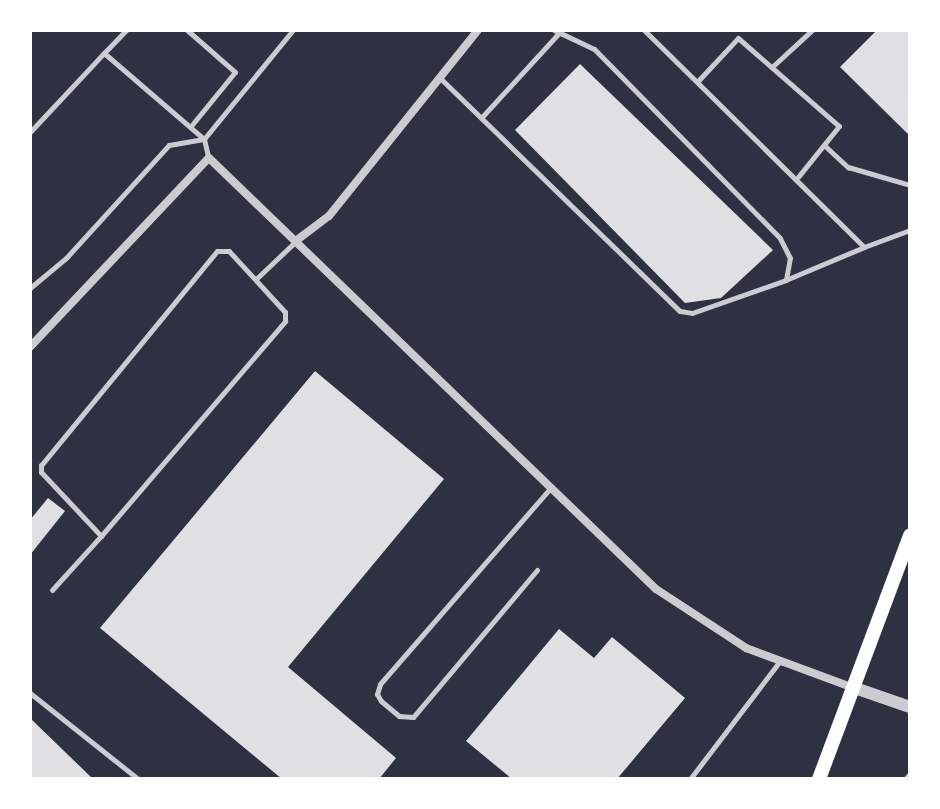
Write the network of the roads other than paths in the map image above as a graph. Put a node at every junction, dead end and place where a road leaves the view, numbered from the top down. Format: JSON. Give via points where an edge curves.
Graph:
{"nodes":[{"id":1,"x":126,"y":30,"type":"edge"},
{"id":2,"x":187,"y":30,"type":"edge"},
{"id":3,"x":293,"y":30,"type":"edge"},
{"id":4,"x":478,"y":30,"type":"edge"},
{"id":5,"x":644,"y":30,"type":"edge"},
{"id":6,"x":812,"y":30,"type":"edge"},
{"id":7,"x":556,"y":32,"type":"edge"},
{"id":8,"x":104,"y":53,"type":"junction"},
{"id":9,"x":773,"y":66,"type":"junction"},
{"id":10,"x":440,"y":78,"type":"junction"},
{"id":11,"x":697,"y":82,"type":"junction"},
{"id":12,"x":481,"y":118,"type":"junction"},
{"id":13,"x":191,"y":126,"type":"junction"},
{"id":14,"x":30,"y":132,"type":"edge"},
{"id":15,"x":204,"y":139,"type":"junction"},
{"id":16,"x":824,"y":145,"type":"junction"},
{"id":17,"x":209,"y":158,"type":"junction"},
{"id":18,"x":798,"y":177,"type":"junction"},
{"id":19,"x":910,"y":185,"type":"edge"},
{"id":20,"x":910,"y":230,"type":"edge"},
{"id":21,"x":297,"y":240,"type":"junction"},
{"id":22,"x":864,"y":247,"type":"junction"},
{"id":23,"x":256,"y":279,"type":"junction"},
{"id":24,"x":786,"y":280,"type":"junction"},
{"id":25,"x":30,"y":288,"type":"edge"},
{"id":26,"x":30,"y":347,"type":"edge"},
{"id":27,"x":551,"y":487,"type":"junction"},
{"id":28,"x":910,"y":535,"type":"edge"},
{"id":29,"x":101,"y":536,"type":"junction"},
{"id":30,"x":537,"y":570,"type":"dead end"},
{"id":31,"x":52,"y":590,"type":"dead end"},
{"id":32,"x":781,"y":661,"type":"junction"},
{"id":33,"x":855,"y":688,"type":"junction"},
{"id":34,"x":30,"y":693,"type":"edge"},
{"id":35,"x":910,"y":707,"type":"edge"},
{"id":36,"x":138,"y":779,"type":"edge"},
{"id":37,"x":690,"y":779,"type":"edge"},
{"id":38,"x":819,"y":779,"type":"edge"}],
"edges":[{"from":1,"to":8,"type":"lane"},
{"from":2,"to":13,"type":"lane","via":[[235,72]]},
{"from":3,"to":15,"type":"lane"},
{"from":4,"to":10,"type":"street"},
{"from":5,"to":11,"type":"lane"},
{"from":6,"to":9,"type":"lane"},
{"from":7,"to":12,"type":"lane"},
{"from":7,"to":24,"type":"lane","via":[[594,49],[780,238],[790,258]]},
{"from":8,"to":13,"type":"lane"},
{"from":8,"to":14,"type":"lane"},
{"from":9,"to":11,"type":"lane","via":[[738,38]]},
{"from":9,"to":16,"type":"lane","via":[[839,126]]},
{"from":10,"to":12,"type":"lane"},
{"from":10,"to":21,"type":"street","via":[[329,216]]},
{"from":11,"to":18,"type":"lane"},
{"from":12,"to":24,"type":"lane","via":[[680,311],[692,313]]},
{"from":13,"to":15,"type":"lane"},
{"from":15,"to":17,"type":"lane"},
{"from":15,"to":25,"type":"lane","via":[[169,145],[66,258]]},
{"from":16,"to":18,"type":"lane"},
{"from":16,"to":19,"type":"lane","via":[[848,167]]},
{"from":17,"to":21,"type":"street"},
{"from":17,"to":26,"type":"street"},
{"from":18,"to":22,"type":"lane"},
{"from":20,"to":22,"type":"lane"},
{"from":21,"to":23,"type":"lane"},
{"from":21,"to":27,"type":"street"},
{"from":22,"to":24,"type":"lane"},
{"from":23,"to":29,"type":"lane","via":[[285,312],[285,321]]},
{"from":23,"to":29,"type":"lane","via":[[229,251],[217,251],[41,465],[41,472]]},
{"from":27,"to":30,"type":"lane","via":[[380,684],[381,701],[399,716],[413,717]]},
{"from":27,"to":32,"type":"street","via":[[656,589],[746,648]]},
{"from":28,"to":33,"type":"main road"},
{"from":29,"to":31,"type":"lane"},
{"from":32,"to":33,"type":"street"},
{"from":32,"to":37,"type":"lane"},
{"from":33,"to":35,"type":"street"},
{"from":33,"to":38,"type":"main road"},
{"from":34,"to":36,"type":"lane"}]}
